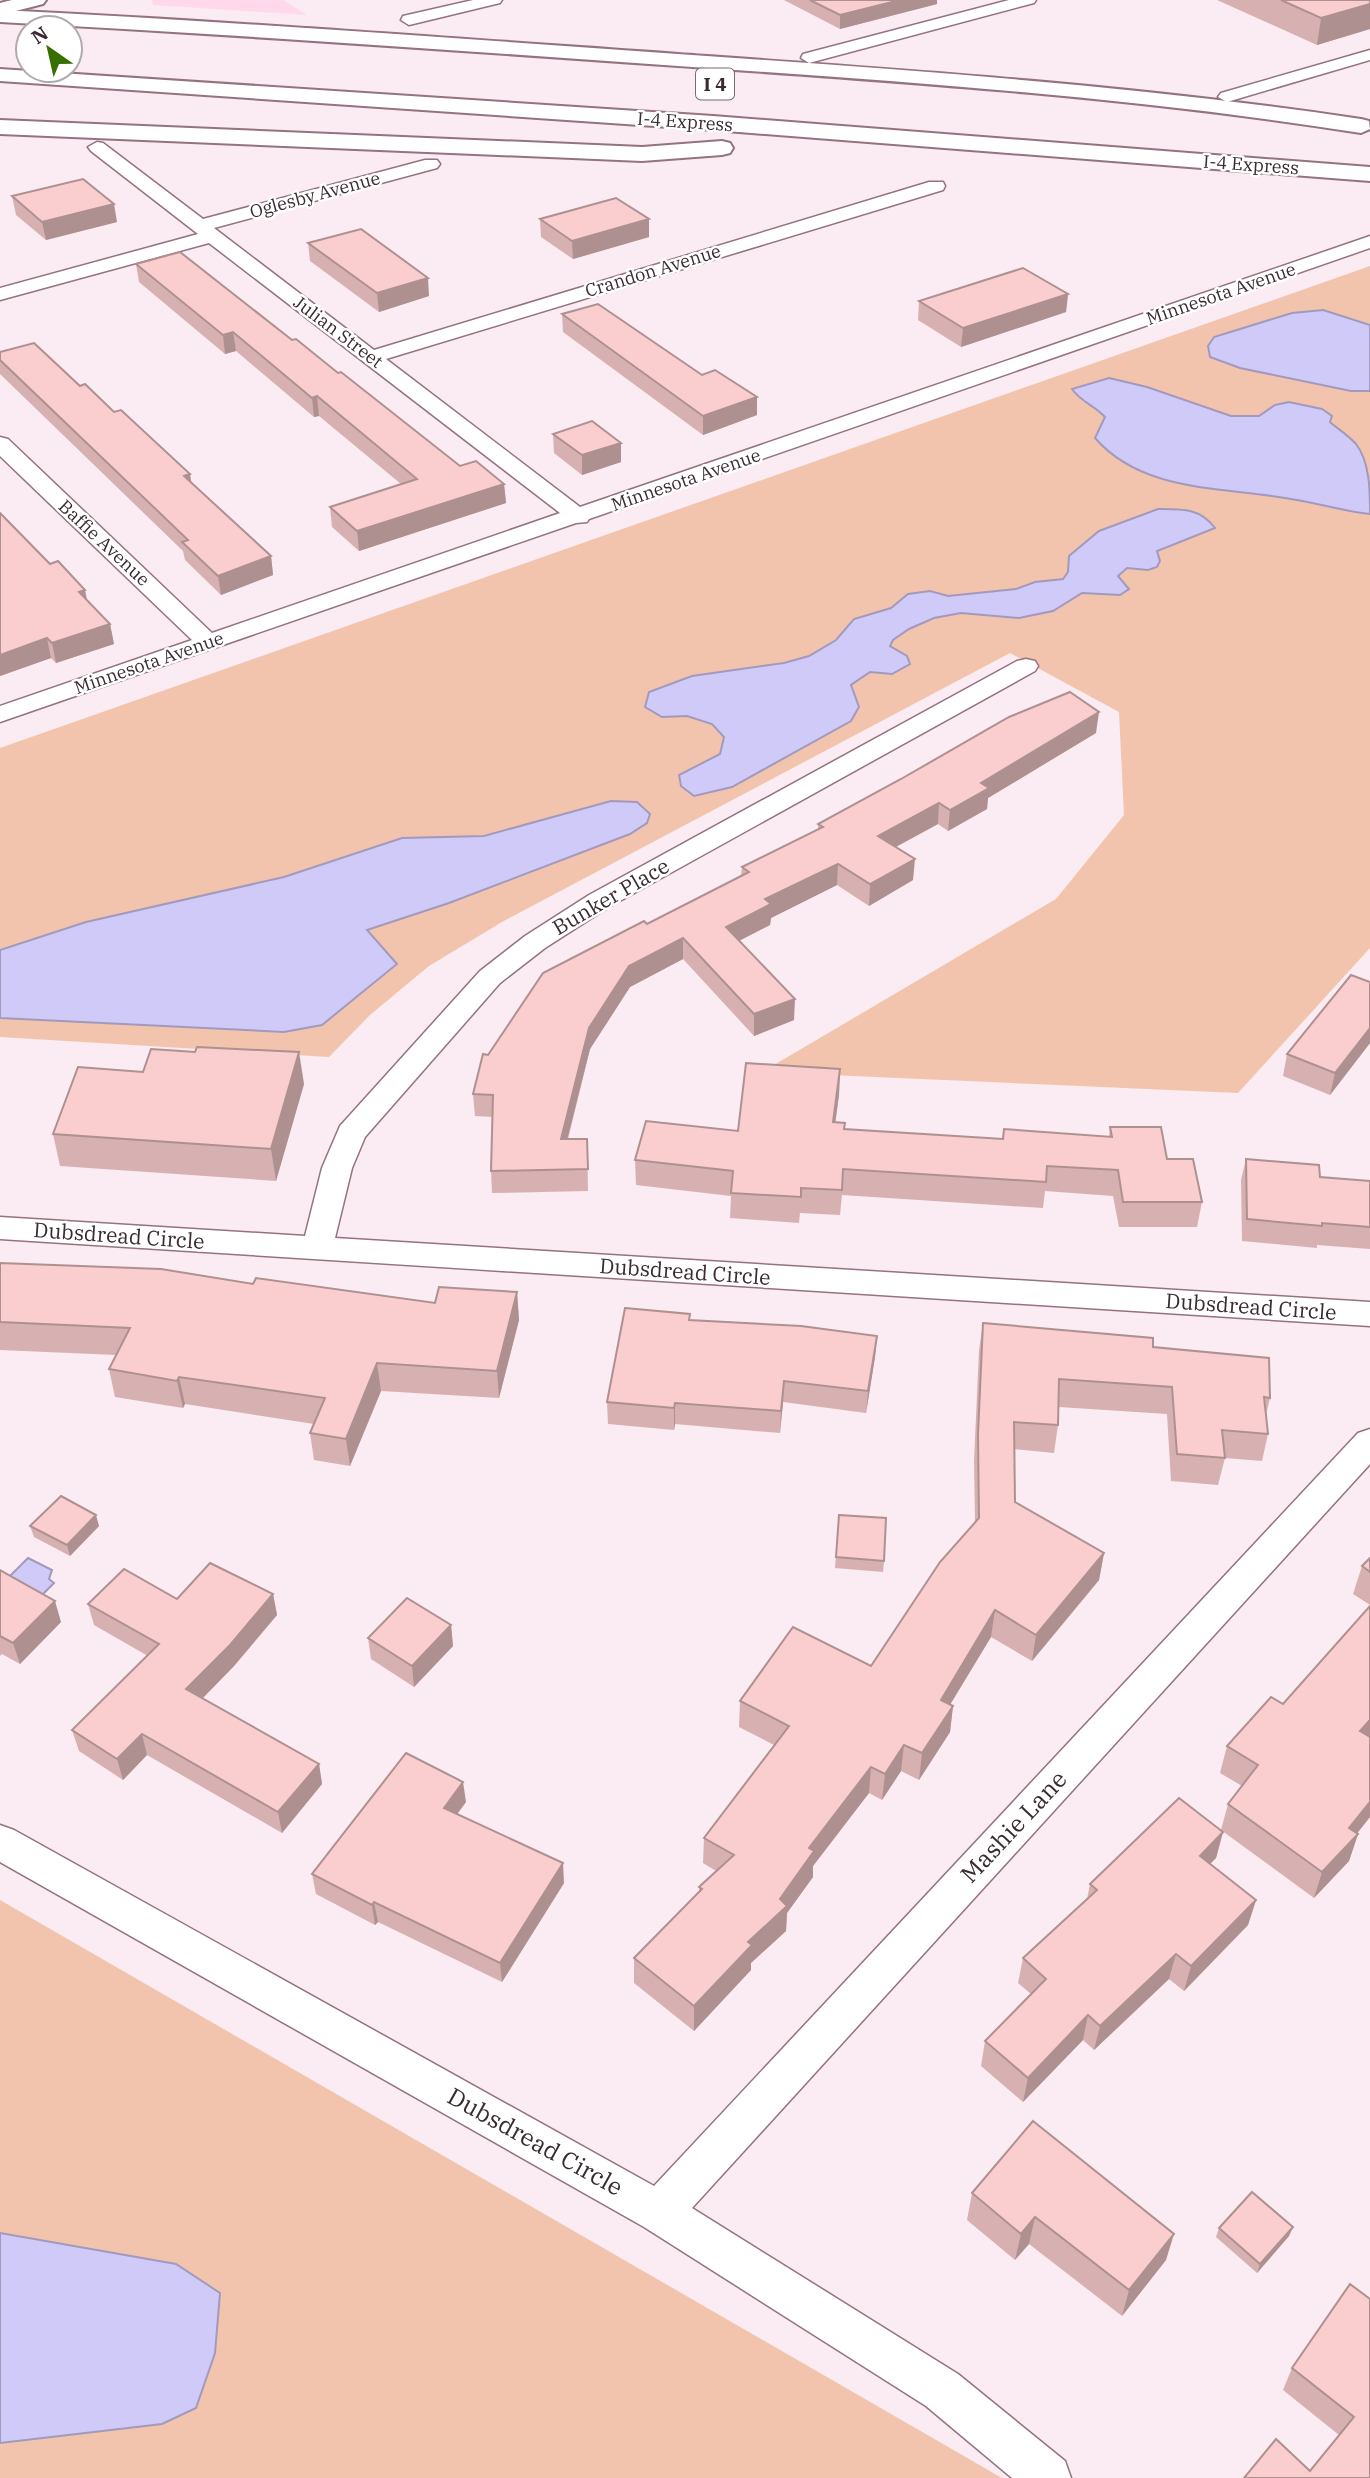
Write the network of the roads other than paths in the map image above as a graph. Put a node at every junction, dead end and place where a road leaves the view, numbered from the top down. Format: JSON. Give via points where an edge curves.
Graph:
{"nodes":[{"id":1,"x":36,"y":0,"type":"edge"},
{"id":2,"x":494,"y":0,"type":"edge"},
{"id":3,"x":1028,"y":0,"type":"edge"},
{"id":4,"x":114,"y":3,"type":"dead end"},
{"id":5,"x":0,"y":9,"type":"edge"},
{"id":6,"x":0,"y":16,"type":"edge"},
{"id":7,"x":409,"y":20,"type":"dead end"},
{"id":8,"x":236,"y":31,"type":"junction"},
{"id":9,"x":1370,"y":55,"type":"edge"},
{"id":10,"x":809,"y":58,"type":"dead end"},
{"id":11,"x":84,"y":64,"type":"edge"},
{"id":12,"x":0,"y":75,"type":"edge"},
{"id":13,"x":889,"y":95,"type":"dead end"},
{"id":14,"x":1227,"y":97,"type":"dead end"},
{"id":15,"x":245,"y":116,"type":"dead end"},
{"id":16,"x":0,"y":127,"type":"edge"},
{"id":17,"x":1365,"y":127,"type":"edge"},
{"id":18,"x":97,"y":147,"type":"dead end"},
{"id":19,"x":722,"y":148,"type":"junction"},
{"id":20,"x":748,"y":150,"type":"dead end"},
{"id":21,"x":1370,"y":154,"type":"edge"},
{"id":22,"x":431,"y":164,"type":"dead end"},
{"id":23,"x":1370,"y":174,"type":"edge"},
{"id":24,"x":936,"y":186,"type":"dead end"},
{"id":25,"x":1329,"y":193,"type":"dead end"},
{"id":26,"x":1370,"y":196,"type":"edge"},
{"id":27,"x":206,"y":231,"type":"junction"},
{"id":28,"x":1370,"y":242,"type":"edge"},
{"id":29,"x":0,"y":294,"type":"edge"},
{"id":30,"x":371,"y":357,"type":"junction"},
{"id":31,"x":0,"y":444,"type":"edge"},
{"id":32,"x":579,"y":517,"type":"junction"},
{"id":33,"x":208,"y":642,"type":"junction"},
{"id":34,"x":1026,"y":666,"type":"dead end"},
{"id":35,"x":0,"y":714,"type":"edge"},
{"id":36,"x":0,"y":1228,"type":"edge"},
{"id":37,"x":317,"y":1249,"type":"junction"},
{"id":38,"x":1370,"y":1314,"type":"edge"},
{"id":39,"x":1370,"y":1442,"type":"edge"},
{"id":40,"x":0,"y":1842,"type":"edge"},
{"id":41,"x":659,"y":2212,"type":"junction"},
{"id":42,"x":1048,"y":2478,"type":"edge"}],
"edges":[{"from":1,"to":5,"type":"main road"},
{"from":2,"to":7,"type":"street"},
{"from":3,"to":10,"type":"street"},
{"from":4,"to":8,"type":"main road","via":[[142,15]]},
{"from":6,"to":8,"type":"main road"},
{"from":8,"to":17,"type":"main road","via":[[1059,90],[1279,112]]},
{"from":9,"to":14,"type":"street"},
{"from":11,"to":21,"type":"main road","name":"I-4 Express"},
{"from":12,"to":23,"type":"main road","name":"I-4 Express","via":[[713,123]]},
{"from":13,"to":17,"type":"main road"},
{"from":15,"to":19,"type":"main road"},
{"from":16,"to":19,"type":"main road","via":[[642,153]]},
{"from":18,"to":27,"type":"street","name":"Julian Street"},
{"from":19,"to":20,"type":"main road"},
{"from":22,"to":27,"type":"street","name":"Oglesby Avenue"},
{"from":24,"to":30,"type":"street","name":"Crandon Avenue"},
{"from":25,"to":26,"type":"main road"},
{"from":27,"to":29,"type":"street","name":"Oglesby Avenue"},
{"from":27,"to":30,"type":"street","name":"Julian Street"},
{"from":28,"to":32,"type":"street","name":"Minnesota Avenue"},
{"from":30,"to":32,"type":"street","name":"Julian Street"},
{"from":31,"to":33,"type":"street","name":"Baffie Avenue"},
{"from":32,"to":33,"type":"street","name":"Minnesota Avenue"},
{"from":33,"to":35,"type":"street","name":"Minnesota Avenue"},
{"from":34,"to":37,"type":"street","name":"Bunker Place","via":[[599,901],[489,977],[351,1133],[337,1168]]},
{"from":36,"to":37,"type":"street","name":"Dubsdread Circle"},
{"from":37,"to":38,"type":"street","name":"Dubsdread Circle"},
{"from":39,"to":41,"type":"street","name":"Mashie Lane"},
{"from":40,"to":41,"type":"street","name":"Dubsdread Circle"},
{"from":41,"to":42,"type":"street","name":"Dubsdread Circle","via":[[942,2390]]}]}
